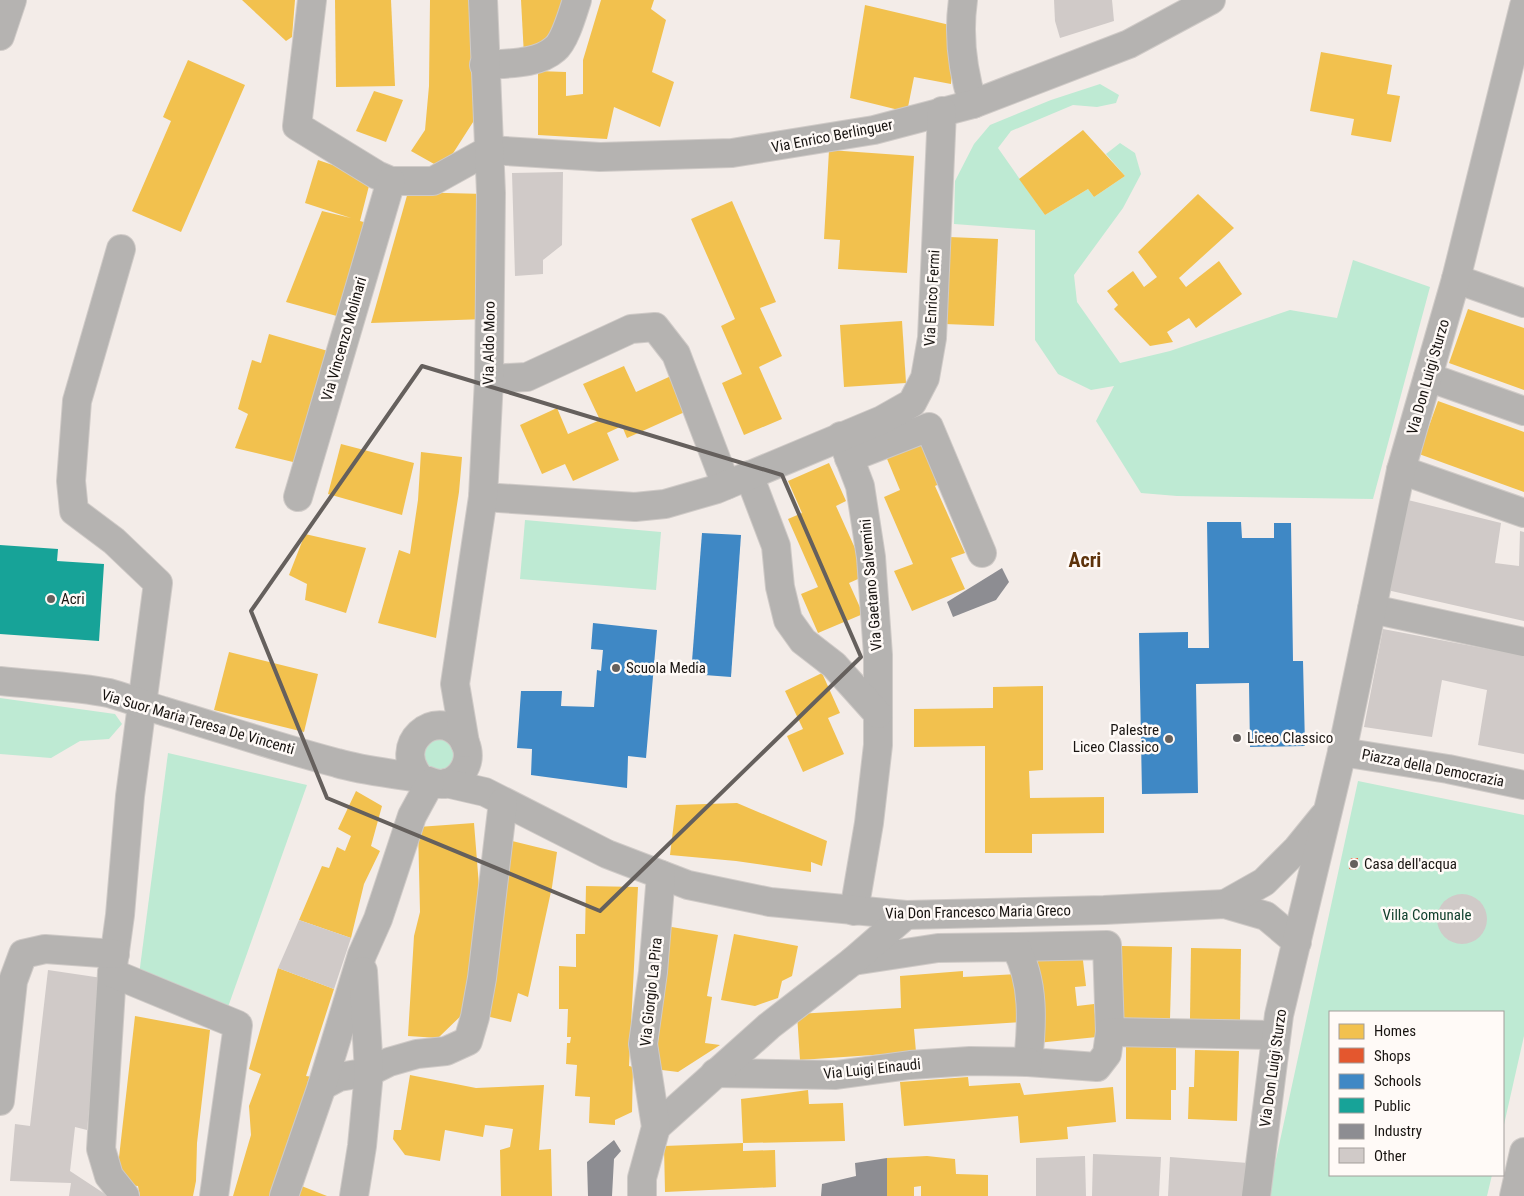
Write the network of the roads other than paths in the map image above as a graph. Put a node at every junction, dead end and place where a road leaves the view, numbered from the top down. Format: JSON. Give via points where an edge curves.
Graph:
{"nodes":[{"id":1,"x":12,"y":0,"type":"edge"},
{"id":2,"x":312,"y":0,"type":"edge"},
{"id":3,"x":483,"y":0,"type":"edge"},
{"id":4,"x":577,"y":0,"type":"edge"},
{"id":5,"x":963,"y":0,"type":"edge"},
{"id":6,"x":1211,"y":0,"type":"edge"},
{"id":7,"x":1522,"y":22,"type":"edge"},
{"id":8,"x":0,"y":34,"type":"edge"},
{"id":9,"x":484,"y":65,"type":"junction"},
{"id":10,"x":972,"y":104,"type":"junction"},
{"id":11,"x":942,"y":111,"type":"junction"},
{"id":12,"x":489,"y":150,"type":"junction"},
{"id":13,"x":391,"y":181,"type":"junction"},
{"id":14,"x":121,"y":249,"type":"dead end"},
{"id":15,"x":1456,"y":279,"type":"junction"},
{"id":16,"x":1524,"y":303,"type":"edge"},
{"id":17,"x":1428,"y":377,"type":"junction"},
{"id":18,"x":489,"y":379,"type":"junction"},
{"id":19,"x":1524,"y":411,"type":"edge"},
{"id":20,"x":845,"y":447,"type":"junction"},
{"id":21,"x":1401,"y":470,"type":"junction"},
{"id":22,"x":738,"y":480,"type":"junction"},
{"id":23,"x":298,"y":497,"type":"dead end"},
{"id":24,"x":483,"y":497,"type":"junction"},
{"id":25,"x":1524,"y":513,"type":"edge"},
{"id":26,"x":982,"y":553,"type":"dead end"},
{"id":27,"x":1372,"y":609,"type":"junction"},
{"id":28,"x":1524,"y":642,"type":"edge"},
{"id":29,"x":0,"y":681,"type":"edge"},
{"id":30,"x":455,"y":684,"type":"junction"},
{"id":31,"x":142,"y":704,"type":"junction"},
{"id":32,"x":878,"y":714,"type":"junction"},
{"id":33,"x":417,"y":735,"type":"junction"},
{"id":34,"x":1342,"y":752,"type":"junction"},
{"id":35,"x":466,"y":754,"type":"junction"},
{"id":36,"x":336,"y":763,"type":"junction"},
{"id":37,"x":432,"y":782,"type":"junction"},
{"id":38,"x":1524,"y":786,"type":"edge"},
{"id":39,"x":494,"y":797,"type":"junction"},
{"id":40,"x":1326,"y":814,"type":"junction"},
{"id":41,"x":661,"y":875,"type":"junction"},
{"id":42,"x":1225,"y":904,"type":"junction"},
{"id":43,"x":854,"y":911,"type":"junction"},
{"id":44,"x":906,"y":915,"type":"junction"},
{"id":45,"x":1296,"y":942,"type":"junction"},
{"id":46,"x":1015,"y":947,"type":"junction"},
{"id":47,"x":362,"y":955,"type":"junction"},
{"id":48,"x":853,"y":960,"type":"junction"},
{"id":49,"x":114,"y":963,"type":"junction"},
{"id":50,"x":1110,"y":1032,"type":"junction"},
{"id":51,"x":1276,"y":1035,"type":"junction"},
{"id":52,"x":1028,"y":1062,"type":"junction"},
{"id":53,"x":369,"y":1072,"type":"junction"},
{"id":54,"x":715,"y":1073,"type":"junction"},
{"id":55,"x":322,"y":1086,"type":"junction"},
{"id":56,"x":0,"y":1102,"type":"edge"},
{"id":57,"x":656,"y":1127,"type":"junction"},
{"id":58,"x":1524,"y":1152,"type":"edge"},
{"id":59,"x":125,"y":1196,"type":"edge"},
{"id":60,"x":214,"y":1196,"type":"edge"},
{"id":61,"x":284,"y":1196,"type":"edge"},
{"id":62,"x":354,"y":1196,"type":"edge"},
{"id":63,"x":642,"y":1196,"type":"edge"},
{"id":64,"x":1256,"y":1196,"type":"edge"},
{"id":65,"x":1514,"y":1196,"type":"edge"}],
"edges":[{"from":1,"to":8,"type":"street"},
{"from":2,"to":13,"type":"street","via":[[297,126]]},
{"from":3,"to":9,"type":"street","name":"Via Aldo Moro"},
{"from":4,"to":9,"type":"street","via":[[556,49],[535,60]]},
{"from":5,"to":10,"type":"street","via":[[960,23],[963,72]]},
{"from":6,"to":10,"type":"street","name":"Via Enrico Berlinguer","via":[[1128,44]]},
{"from":7,"to":15,"type":"street","name":"Via Don Luigi Sturzo"},
{"from":9,"to":12,"type":"street","name":"Via Aldo Moro"},
{"from":10,"to":11,"type":"street","name":"Via Enrico Berlinguer"},
{"from":11,"to":12,"type":"street","name":"Via Enrico Berlinguer","via":[[874,130],[732,154],[600,157]]},
{"from":11,"to":20,"type":"street","name":"Via Enrico Fermi","via":[[932,338],[926,378],[912,403]]},
{"from":12,"to":13,"type":"street","via":[[434,181]]},
{"from":12,"to":18,"type":"street","name":"Via Aldo Moro"},
{"from":13,"to":23,"type":"street","name":"Via Vincenzo Molinari"},
{"from":14,"to":31,"type":"street","via":[[77,401],[72,481],[74,511],[114,541],[158,583]]},
{"from":15,"to":16,"type":"street"},
{"from":15,"to":17,"type":"street","name":"Via Don Luigi Sturzo"},
{"from":17,"to":19,"type":"street"},
{"from":17,"to":21,"type":"street","name":"Via Don Luigi Sturzo"},
{"from":18,"to":22,"type":"street","via":[[527,377],[631,329],[655,326],[676,354]]},
{"from":18,"to":24,"type":"street","name":"Via Aldo Moro"},
{"from":20,"to":22,"type":"street"},
{"from":20,"to":26,"type":"street","via":[[929,427]]},
{"from":20,"to":32,"type":"street","name":"Via Gaetano Salvemini","via":[[860,486],[871,556]]},
{"from":21,"to":25,"type":"street"},
{"from":21,"to":27,"type":"street","name":"Via Don Luigi Sturzo"},
{"from":22,"to":24,"type":"street","via":[[665,504],[635,507]]},
{"from":22,"to":32,"type":"street","via":[[776,546],[780,587],[788,620],[803,641],[834,664]]},
{"from":24,"to":30,"type":"street","name":"Via Aldo Moro"},
{"from":27,"to":28,"type":"street"},
{"from":27,"to":34,"type":"street","name":"Via Don Luigi Sturzo"},
{"from":29,"to":31,"type":"street","name":"Via Suor Maria Teresa De Vincenti","via":[[108,693]]},
{"from":30,"to":33,"type":"street","name":"Via Aldo Moro","via":[[441,707]]},
{"from":30,"to":35,"type":"street","name":"Via Aldo Moro"},
{"from":31,"to":36,"type":"street","name":"Via Suor Maria Teresa De Vincenti"},
{"from":31,"to":49,"type":"street"},
{"from":32,"to":43,"type":"street","name":"Via Gaetano Salvemini","via":[[878,745],[869,823]]},
{"from":33,"to":35,"type":"street","via":[[428,728],[446,727],[460,736]]},
{"from":33,"to":36,"type":"street","name":"Via Suor Maria Teresa De Vincenti","via":[[385,757]]},
{"from":33,"to":37,"type":"street","via":[[409,756],[411,764]]},
{"from":34,"to":38,"type":"street","name":"Piazza della Democrazia","via":[[1448,769]]},
{"from":34,"to":40,"type":"street","name":"Via Don Luigi Sturzo"},
{"from":35,"to":37,"type":"street","via":[[458,777]]},
{"from":35,"to":39,"type":"street","name":"Via Don Francesco Maria Greco"},
{"from":36,"to":37,"type":"street","name":"Via Suor Maria Teresa De Vincenti"},
{"from":37,"to":39,"type":"street","name":"Via Don Francesco Maria Greco"},
{"from":37,"to":47,"type":"street","via":[[412,816],[378,919]]},
{"from":39,"to":41,"type":"street","name":"Via Don Francesco Maria Greco","via":[[607,854]]},
{"from":39,"to":53,"type":"street","via":[[482,978],[476,1017],[468,1041],[446,1051],[417,1054],[389,1062]]},
{"from":40,"to":42,"type":"street","via":[[1264,882]]},
{"from":40,"to":45,"type":"street","name":"Via Don Luigi Sturzo"},
{"from":41,"to":43,"type":"street","name":"Via Don Francesco Maria Greco","via":[[688,885],[770,902]]},
{"from":41,"to":57,"type":"street","name":"Via Giorgio La Pira","via":[[644,1044]]},
{"from":42,"to":44,"type":"street","name":"Via Don Francesco Maria Greco"},
{"from":42,"to":45,"type":"street","via":[[1266,916]]},
{"from":43,"to":44,"type":"street","name":"Via Don Francesco Maria Greco"},
{"from":44,"to":48,"type":"street"},
{"from":45,"to":51,"type":"street","name":"Via Don Luigi Sturzo"},
{"from":46,"to":48,"type":"street","via":[[938,948]]},
{"from":46,"to":50,"type":"street","via":[[1107,946]]},
{"from":46,"to":52,"type":"street","via":[[1021,957],[1028,986],[1031,1031]]},
{"from":47,"to":53,"type":"street"},
{"from":47,"to":55,"type":"street"},
{"from":48,"to":54,"type":"street"},
{"from":49,"to":56,"type":"street","via":[[45,949],[22,954],[13,981]]},
{"from":49,"to":59,"type":"street","via":[[101,1149],[109,1176]]},
{"from":49,"to":60,"type":"street","via":[[238,1025]]},
{"from":50,"to":51,"type":"street"},
{"from":50,"to":52,"type":"street","name":"Via Luigi Einaudi","via":[[1107,1054],[1098,1067]]},
{"from":51,"to":64,"type":"street","name":"Via Don Luigi Sturzo"},
{"from":52,"to":54,"type":"street","name":"Via Luigi Einaudi","via":[[970,1061],[836,1075]]},
{"from":53,"to":55,"type":"street","via":[[339,1077]]},
{"from":53,"to":62,"type":"street"},
{"from":54,"to":57,"type":"street"},
{"from":55,"to":61,"type":"street"},
{"from":57,"to":63,"type":"street","name":"Via Giorgio La Pira","via":[[642,1178]]},
{"from":58,"to":65,"type":"street"}]}
